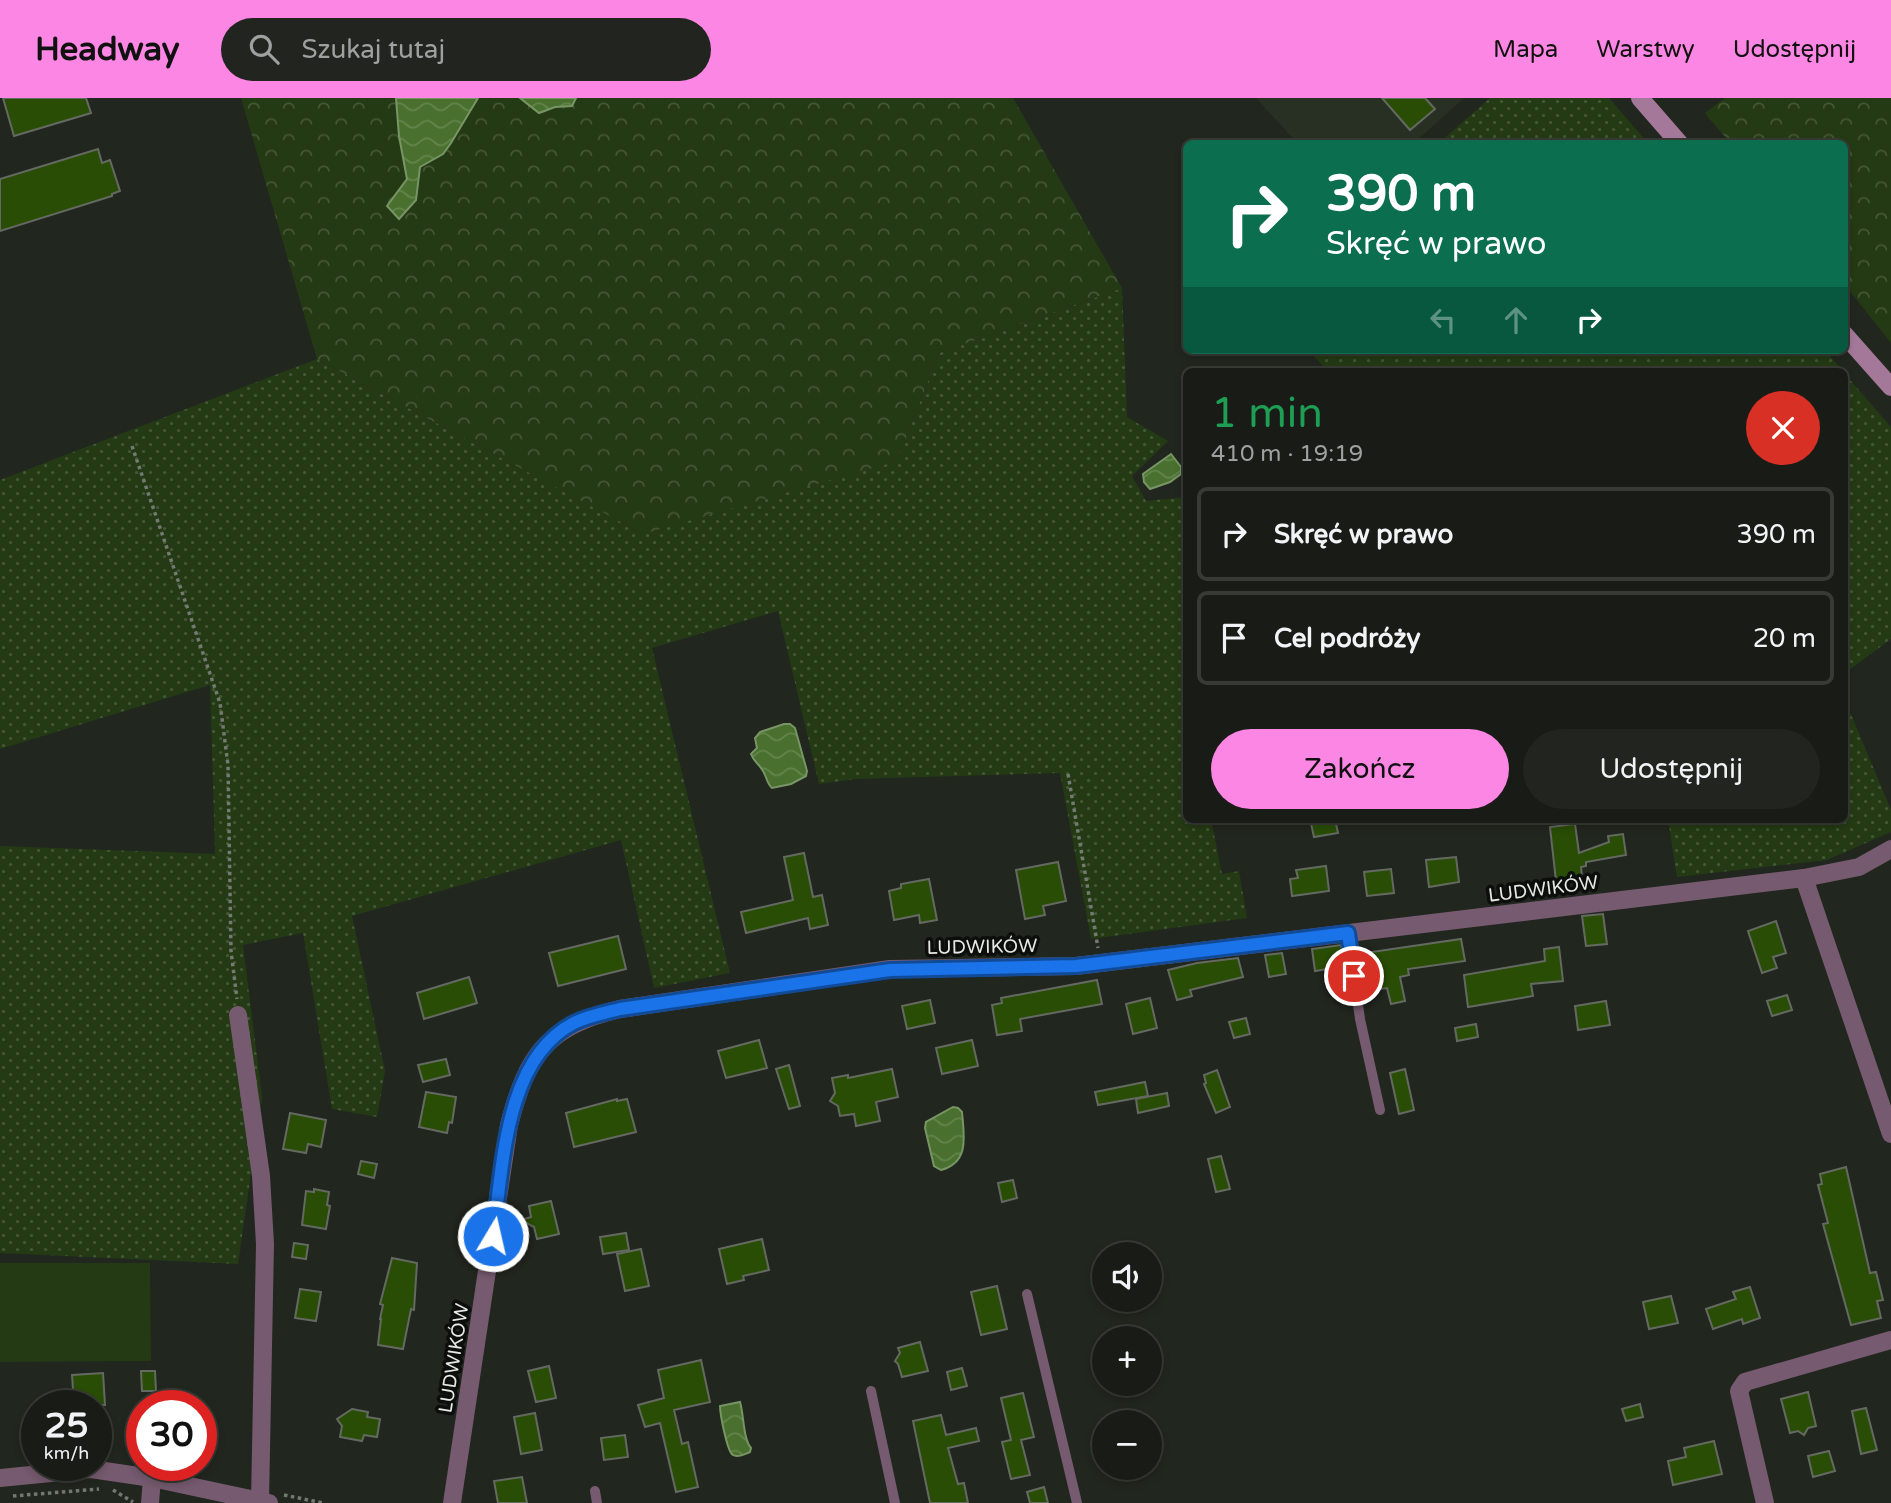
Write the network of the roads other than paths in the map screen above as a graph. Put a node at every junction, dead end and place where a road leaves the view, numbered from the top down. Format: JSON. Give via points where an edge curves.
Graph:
{"nodes":[{"id":1,"x":1640,"y":98,"type":"edge"},
{"id":2,"x":1676,"y":140,"type":"edge"},
{"id":3,"x":1848,"y":339,"type":"edge"},
{"id":4,"x":1891,"y":387,"type":"edge"},
{"id":5,"x":1891,"y":849,"type":"edge"},
{"id":6,"x":1804,"y":878,"type":"junction"},
{"id":7,"x":1348,"y":933,"type":"junction"},
{"id":8,"x":238,"y":1015,"type":"road end"},
{"id":9,"x":1380,"y":1110,"type":"dead end"},
{"id":10,"x":1891,"y":1134,"type":"edge"},
{"id":11,"x":1027,"y":1294,"type":"dead end"},
{"id":12,"x":1891,"y":1340,"type":"edge"},
{"id":13,"x":871,"y":1391,"type":"dead end"},
{"id":14,"x":126,"y":1474,"type":"edge"},
{"id":15,"x":0,"y":1478,"type":"edge"},
{"id":16,"x":152,"y":1481,"type":"edge"},
{"id":17,"x":166,"y":1481,"type":"edge"},
{"id":18,"x":595,"y":1491,"type":"dead end"},
{"id":19,"x":265,"y":1502,"type":"edge"},
{"id":20,"x":150,"y":1503,"type":"edge"},
{"id":21,"x":452,"y":1503,"type":"edge"},
{"id":22,"x":597,"y":1503,"type":"edge"},
{"id":23,"x":895,"y":1503,"type":"edge"},
{"id":24,"x":1077,"y":1503,"type":"edge"},
{"id":25,"x":1765,"y":1503,"type":"edge"}],
"edges":[{"from":1,"to":2,"type":"main road"},
{"from":3,"to":4,"type":"main road"},
{"from":5,"to":6,"type":"street","name":"LUDWIKÓW","via":[[1859,867]]},
{"from":6,"to":7,"type":"street","name":"LUDWIKÓW"},
{"from":6,"to":10,"type":"street"},
{"from":7,"to":9,"type":"lane"},
{"from":7,"to":21,"type":"street","name":"LUDWIKÓW","via":[[1076,966],[890,970],[620,1009],[571,1024],[538,1053],[524,1076],[509,1125]]},
{"from":8,"to":19,"type":"street","via":[[261,1176],[265,1244]]},
{"from":11,"to":24,"type":"lane"},
{"from":12,"to":25,"type":"street","via":[[1745,1382],[1739,1391]]},
{"from":13,"to":23,"type":"lane"},
{"from":14,"to":15,"type":"street","via":[[91,1469]]},
{"from":16,"to":20,"type":"street"},
{"from":17,"to":19,"type":"street"},
{"from":18,"to":22,"type":"lane"}]}
